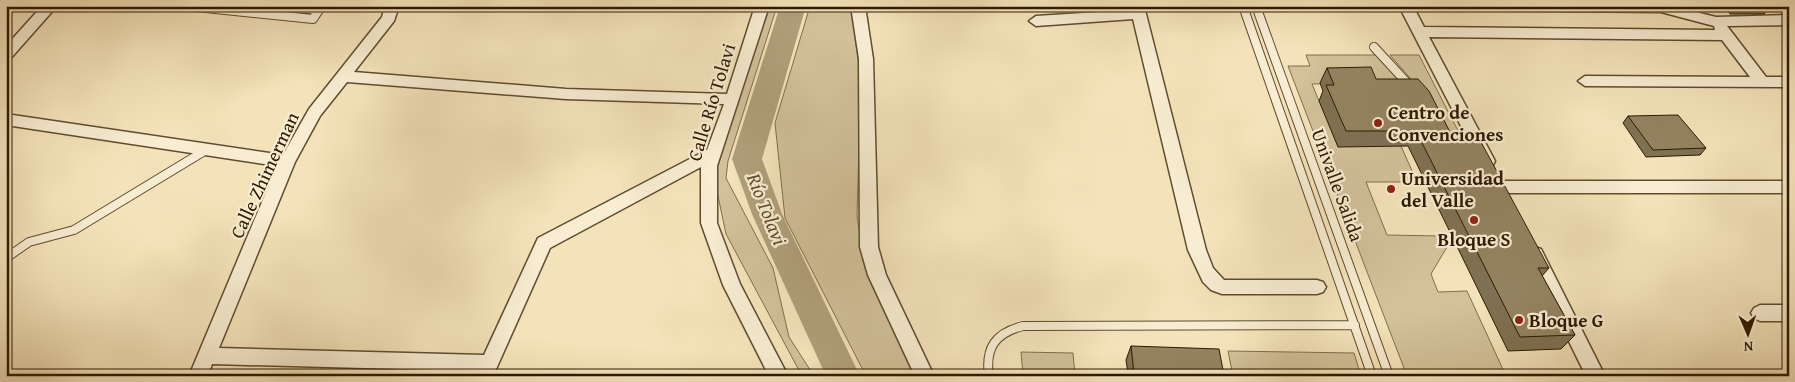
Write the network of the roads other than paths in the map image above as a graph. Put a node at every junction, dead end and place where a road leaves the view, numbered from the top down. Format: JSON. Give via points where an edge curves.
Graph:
{"nodes":[{"id":1,"x":50,"y":6,"type":"edge"},
{"id":2,"x":186,"y":6,"type":"edge"},
{"id":3,"x":277,"y":6,"type":"edge"},
{"id":4,"x":392,"y":6,"type":"edge"},
{"id":5,"x":762,"y":6,"type":"edge"},
{"id":6,"x":858,"y":6,"type":"edge"},
{"id":7,"x":1243,"y":6,"type":"edge"},
{"id":8,"x":1256,"y":6,"type":"edge"},
{"id":9,"x":1406,"y":6,"type":"edge"},
{"id":10,"x":1444,"y":6,"type":"edge"},
{"id":11,"x":321,"y":8,"type":"edge"},
{"id":12,"x":1138,"y":10,"type":"edge"},
{"id":13,"x":1789,"y":20,"type":"edge"},
{"id":14,"x":1036,"y":21,"type":"dead end"},
{"id":15,"x":1716,"y":22,"type":"junction"},
{"id":16,"x":1419,"y":32,"type":"junction"},
{"id":17,"x":1726,"y":35,"type":"junction"},
{"id":18,"x":1257,"y":47,"type":"junction"},
{"id":19,"x":1374,"y":47,"type":"dead end"},
{"id":20,"x":1270,"y":48,"type":"junction"},
{"id":21,"x":6,"y":55,"type":"edge"},
{"id":22,"x":341,"y":76,"type":"junction"},
{"id":23,"x":1585,"y":81,"type":"dead end"},
{"id":24,"x":1762,"y":82,"type":"junction"},
{"id":25,"x":1789,"y":82,"type":"edge"},
{"id":26,"x":1416,"y":93,"type":"edge"},
{"id":27,"x":734,"y":99,"type":"junction"},
{"id":28,"x":6,"y":119,"type":"edge"},
{"id":29,"x":206,"y":150,"type":"junction"},
{"id":30,"x":713,"y":154,"type":"junction"},
{"id":31,"x":287,"y":162,"type":"junction"},
{"id":32,"x":1500,"y":187,"type":"junction"},
{"id":33,"x":1789,"y":187,"type":"edge"},
{"id":34,"x":1509,"y":204,"type":"edge"},
{"id":35,"x":1526,"y":238,"type":"edge"},
{"id":36,"x":6,"y":258,"type":"edge"},
{"id":37,"x":1317,"y":287,"type":"dead end"},
{"id":38,"x":1760,"y":313,"type":"dead end"},
{"id":39,"x":1789,"y":313,"type":"edge"},
{"id":40,"x":1354,"y":325,"type":"junction"},
{"id":41,"x":207,"y":356,"type":"junction"},
{"id":42,"x":486,"y":370,"type":"edge"},
{"id":43,"x":198,"y":376,"type":"edge"},
{"id":44,"x":778,"y":376,"type":"edge"},
{"id":45,"x":924,"y":376,"type":"edge"},
{"id":46,"x":989,"y":376,"type":"edge"},
{"id":47,"x":1372,"y":376,"type":"edge"},
{"id":48,"x":1389,"y":376,"type":"edge"},
{"id":49,"x":1596,"y":376,"type":"edge"}],
"edges":[{"from":1,"to":21,"type":"street"},
{"from":2,"to":11,"type":"lane","via":[[313,19]]},
{"from":3,"to":11,"type":"lane"},
{"from":4,"to":22,"type":"street","name":"Calle Zhimerman","via":[[389,18]]},
{"from":5,"to":27,"type":"street","name":"Calle Río Tolavi"},
{"from":6,"to":45,"type":"street","via":[[866,58],[869,247],[877,275]]},
{"from":7,"to":18,"type":"lane"},
{"from":8,"to":20,"type":"lane","name":"Univalle Salida"},
{"from":9,"to":16,"type":"street"},
{"from":10,"to":15,"type":"street","via":[[1660,8]]},
{"from":12,"to":14,"type":"street"},
{"from":12,"to":37,"type":"street","via":[[1197,250],[1210,279],[1222,287]]},
{"from":13,"to":15,"type":"street"},
{"from":15,"to":17,"type":"street"},
{"from":16,"to":17,"type":"street"},
{"from":16,"to":32,"type":"street"},
{"from":17,"to":24,"type":"street"},
{"from":18,"to":20,"type":"lane"},
{"from":18,"to":40,"type":"lane"},
{"from":19,"to":26,"type":"lane"},
{"from":20,"to":48,"type":"lane","name":"Univalle Salida"},
{"from":22,"to":27,"type":"street","via":[[566,94]]},
{"from":22,"to":31,"type":"street","name":"Calle Zhimerman","via":[[314,113]]},
{"from":23,"to":24,"type":"street"},
{"from":24,"to":25,"type":"street"},
{"from":27,"to":30,"type":"street","name":"Calle Río Tolavi"},
{"from":28,"to":29,"type":"street"},
{"from":29,"to":31,"type":"street"},
{"from":29,"to":36,"type":"lane","via":[[74,230],[30,242]]},
{"from":30,"to":42,"type":"street","via":[[544,243]]},
{"from":30,"to":44,"type":"street","name":"Calle Río Tolavi","via":[[709,166],[709,223],[732,285]]},
{"from":31,"to":41,"type":"street","name":"Calle Zhimerman"},
{"from":32,"to":33,"type":"street"},
{"from":32,"to":34,"type":"street"},
{"from":35,"to":49,"type":"street"},
{"from":38,"to":39,"type":"street"},
{"from":40,"to":46,"type":"lane","via":[[1023,326],[1004,332],[991,342],[986,361]]},
{"from":40,"to":47,"type":"lane"},
{"from":41,"to":42,"type":"street"},
{"from":41,"to":43,"type":"street","name":"Calle Zhimerman"}]}
